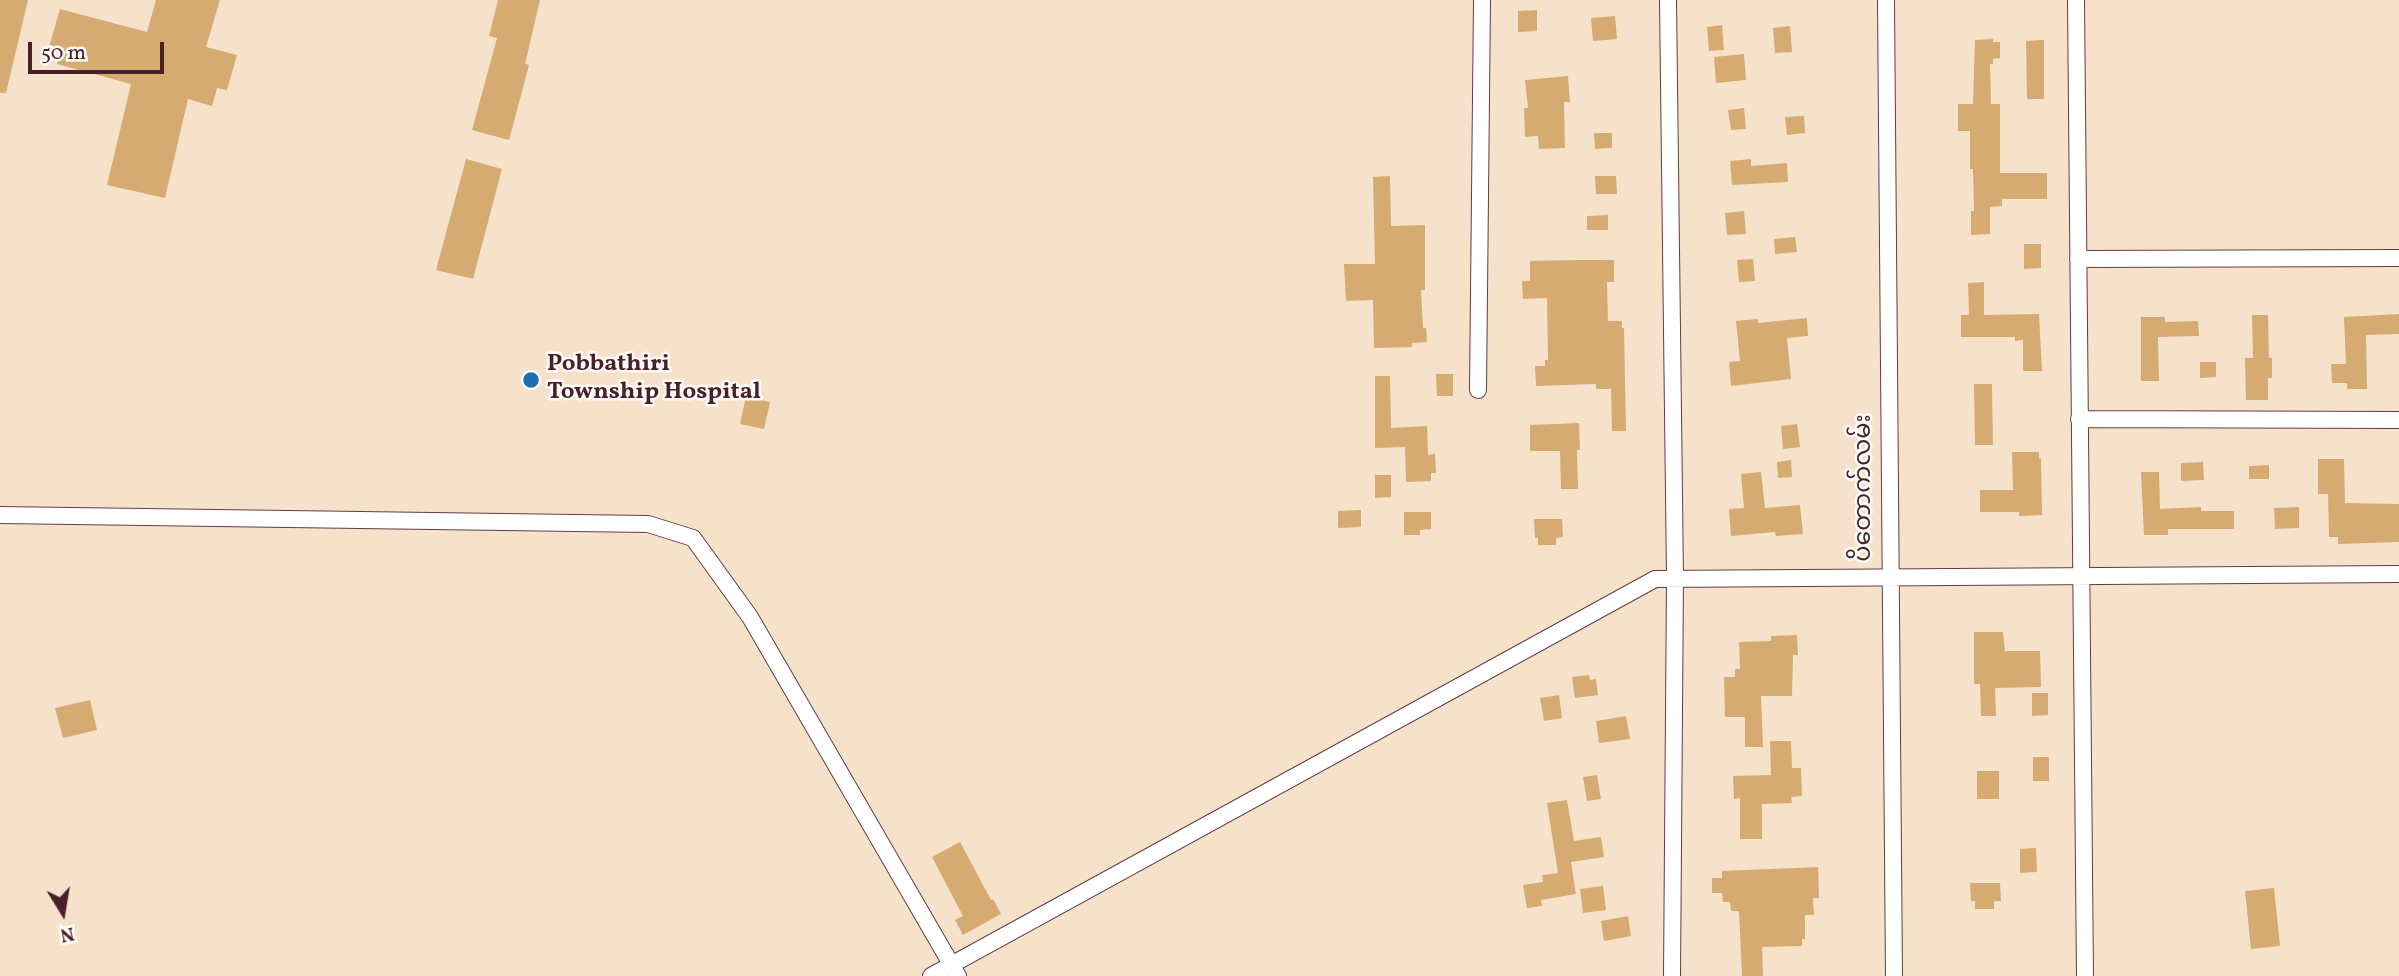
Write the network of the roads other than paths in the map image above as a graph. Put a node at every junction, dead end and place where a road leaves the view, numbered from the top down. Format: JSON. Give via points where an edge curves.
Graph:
{"nodes":[{"id":1,"x":1482,"y":0,"type":"edge"},
{"id":2,"x":1668,"y":0,"type":"edge"},
{"id":3,"x":1886,"y":0,"type":"edge"},
{"id":4,"x":2076,"y":0,"type":"edge"},
{"id":5,"x":2399,"y":258,"type":"edge"},
{"id":6,"x":2078,"y":259,"type":"junction"},
{"id":7,"x":1478,"y":390,"type":"dead end"},
{"id":8,"x":2079,"y":419,"type":"junction"},
{"id":9,"x":2399,"y":420,"type":"edge"},
{"id":10,"x":0,"y":515,"type":"edge"},
{"id":11,"x":2399,"y":574,"type":"edge"},
{"id":12,"x":2080,"y":576,"type":"junction"},
{"id":13,"x":1889,"y":577,"type":"junction"},
{"id":14,"x":1675,"y":578,"type":"junction"},
{"id":15,"x":955,"y":970,"type":"edge"},
{"id":16,"x":931,"y":976,"type":"edge"},
{"id":17,"x":1672,"y":976,"type":"edge"},
{"id":18,"x":1894,"y":976,"type":"edge"},
{"id":19,"x":2085,"y":976,"type":"edge"}],
"edges":[{"from":1,"to":7,"type":"street"},
{"from":2,"to":14,"type":"street"},
{"from":3,"to":13,"type":"street","name":"ပိတောက်လမ်း"},
{"from":4,"to":6,"type":"street"},
{"from":5,"to":6,"type":"street"},
{"from":6,"to":8,"type":"street"},
{"from":8,"to":9,"type":"street"},
{"from":8,"to":12,"type":"street"},
{"from":10,"to":15,"type":"street","via":[[648,524],[693,538],[750,617]]},
{"from":11,"to":12,"type":"street"},
{"from":12,"to":13,"type":"street"},
{"from":12,"to":19,"type":"street"},
{"from":13,"to":14,"type":"street"},
{"from":13,"to":18,"type":"street","name":"ပိတောက်လမ်း"},
{"from":14,"to":15,"type":"street","via":[[1655,579]]},
{"from":14,"to":17,"type":"street"},
{"from":15,"to":16,"type":"street"}]}
